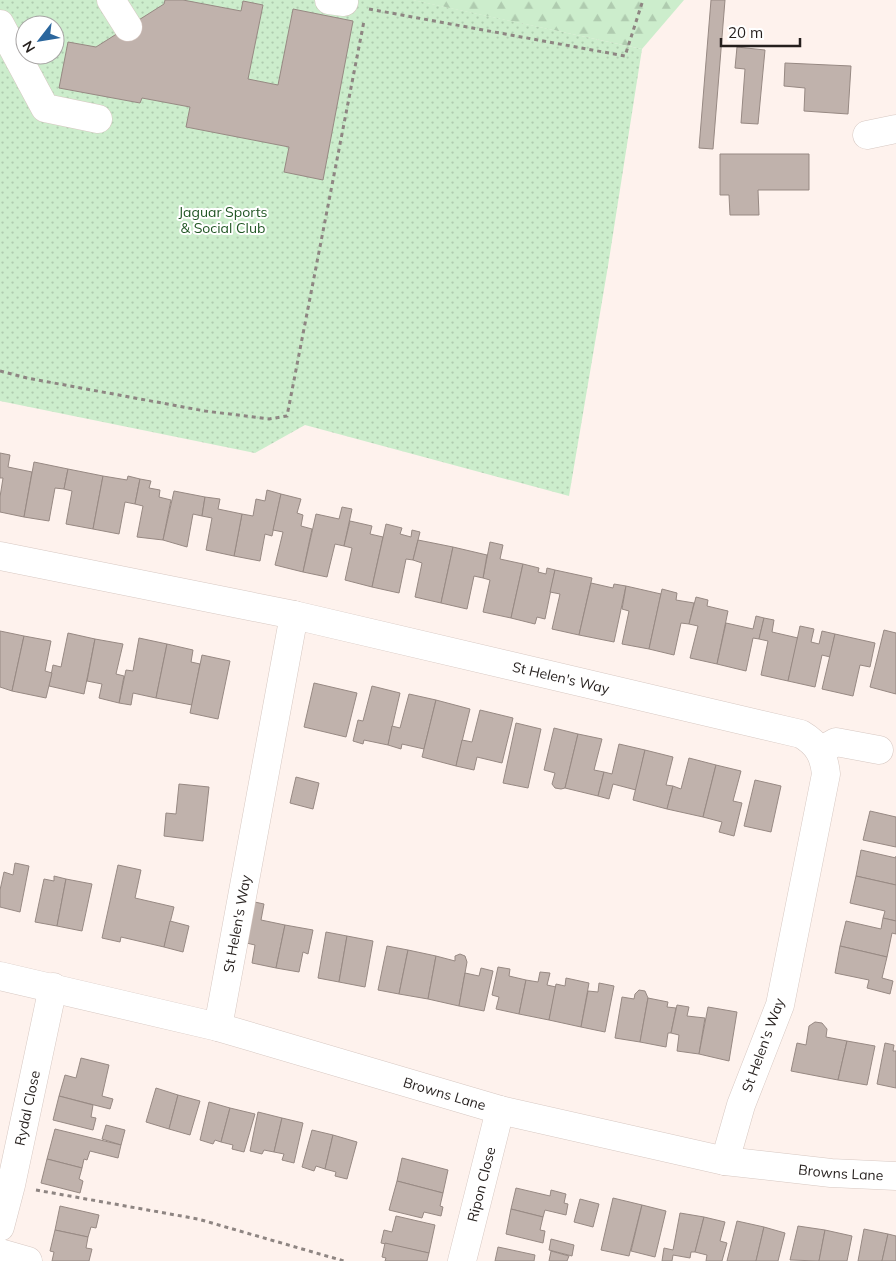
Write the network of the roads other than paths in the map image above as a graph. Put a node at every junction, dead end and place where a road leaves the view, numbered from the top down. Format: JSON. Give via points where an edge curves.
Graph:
{"nodes":[{"id":1,"x":112,"y":0,"type":"edge"},
{"id":2,"x":0,"y":24,"type":"edge"},
{"id":3,"x":128,"y":27,"type":"dead end"},
{"id":4,"x":98,"y":119,"type":"dead end"},
{"id":5,"x":896,"y":129,"type":"edge"},
{"id":6,"x":867,"y":136,"type":"dead end"},
{"id":7,"x":0,"y":556,"type":"edge"},
{"id":8,"x":294,"y":615,"type":"junction"},
{"id":9,"x":879,"y":750,"type":"dead end"},
{"id":10,"x":820,"y":751,"type":"junction"},
{"id":11,"x":0,"y":976,"type":"edge"},
{"id":12,"x":53,"y":987,"type":"junction"},
{"id":13,"x":218,"y":1027,"type":"junction"},
{"id":14,"x":500,"y":1110,"type":"junction"},
{"id":15,"x":726,"y":1161,"type":"junction"},
{"id":16,"x":896,"y":1176,"type":"edge"},
{"id":17,"x":0,"y":1227,"type":"edge"},
{"id":18,"x":0,"y":1252,"type":"edge"},
{"id":19,"x":28,"y":1261,"type":"edge"},
{"id":20,"x":462,"y":1261,"type":"edge"}],
"edges":[{"from":1,"to":3,"type":"street"},
{"from":2,"to":4,"type":"street","via":[[46,108]]},
{"from":5,"to":6,"type":"street"},
{"from":7,"to":8,"type":"street","name":"St Helen's Way"},
{"from":8,"to":10,"type":"street","name":"St Helen's Way","via":[[801,734],[812,740]]},
{"from":8,"to":13,"type":"street","name":"St Helen's Way"},
{"from":9,"to":10,"type":"street","via":[[836,742]]},
{"from":10,"to":15,"type":"street","name":"St Helen's Way","via":[[826,774],[780,1005],[742,1105]]},
{"from":11,"to":12,"type":"street","name":"Browns Lane"},
{"from":12,"to":13,"type":"street","name":"Browns Lane"},
{"from":12,"to":17,"type":"street","name":"Rydal Close"},
{"from":13,"to":14,"type":"street","name":"Browns Lane"},
{"from":14,"to":15,"type":"street","name":"Browns Lane"},
{"from":14,"to":20,"type":"street","name":"Ripon Close"},
{"from":15,"to":16,"type":"street","name":"Browns Lane"},
{"from":18,"to":19,"type":"street"}]}
